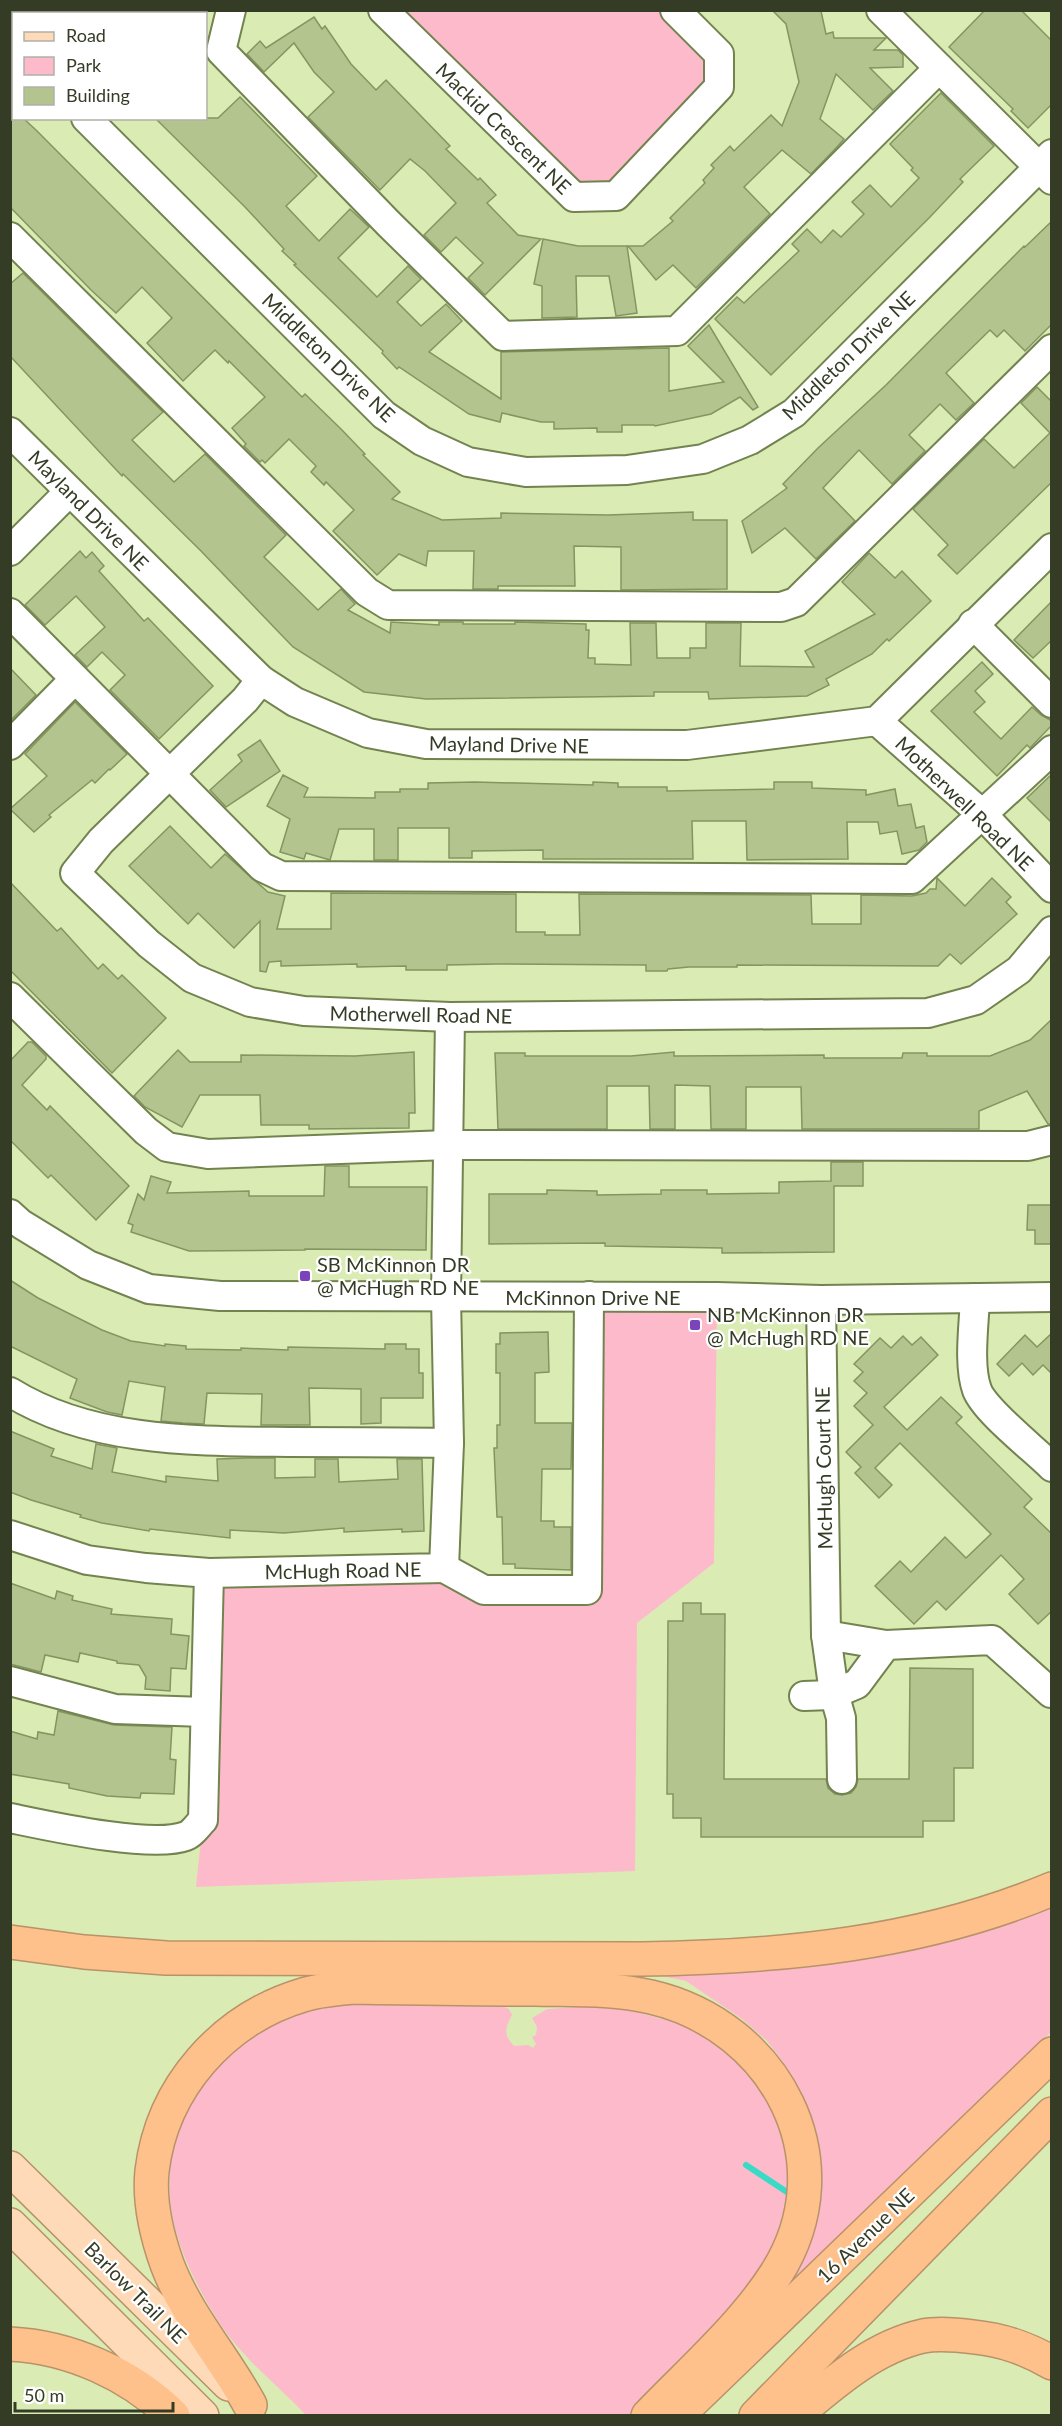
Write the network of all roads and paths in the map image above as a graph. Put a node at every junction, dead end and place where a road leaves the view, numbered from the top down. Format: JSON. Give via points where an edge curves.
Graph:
{"nodes":[{"id":1,"x":231,"y":10,"type":"edge"},
{"id":2,"x":383,"y":10,"type":"edge"},
{"id":3,"x":675,"y":10,"type":"edge"},
{"id":4,"x":881,"y":10,"type":"edge"},
{"id":5,"x":939,"y":68,"type":"junction"},
{"id":6,"x":88,"y":120,"type":"edge"},
{"id":7,"x":1047,"y":167,"type":"edge"},
{"id":8,"x":10,"y":237,"type":"edge"},
{"id":9,"x":1052,"y":349,"type":"edge"},
{"id":10,"x":10,"y":432,"type":"edge"},
{"id":11,"x":69,"y":492,"type":"junction"},
{"id":12,"x":1052,"y":548,"type":"edge"},
{"id":13,"x":10,"y":551,"type":"edge"},
{"id":14,"x":10,"y":614,"type":"edge"},
{"id":15,"x":973,"y":624,"type":"junction"},
{"id":16,"x":75,"y":679,"type":"junction"},
{"id":17,"x":261,"y":680,"type":"junction"},
{"id":18,"x":1052,"y":704,"type":"edge"},
{"id":19,"x":877,"y":721,"type":"junction"},
{"id":20,"x":10,"y":746,"type":"edge"},
{"id":21,"x":1052,"y":750,"type":"edge"},
{"id":22,"x":170,"y":774,"type":"junction"},
{"id":23,"x":983,"y":815,"type":"junction"},
{"id":24,"x":1052,"y":888,"type":"edge"},
{"id":25,"x":1052,"y":932,"type":"edge"},
{"id":26,"x":10,"y":998,"type":"edge"},
{"id":27,"x":450,"y":1017,"type":"junction"},
{"id":28,"x":1052,"y":1140,"type":"edge"},
{"id":29,"x":448,"y":1145,"type":"junction"},
{"id":30,"x":10,"y":1214,"type":"edge"},
{"id":31,"x":589,"y":1296,"type":"junction"},
{"id":32,"x":446,"y":1297,"type":"junction"},
{"id":33,"x":1052,"y":1297,"type":"edge"},
{"id":34,"x":975,"y":1298,"type":"junction"},
{"id":35,"x":821,"y":1300,"type":"junction"},
{"id":36,"x":10,"y":1392,"type":"edge"},
{"id":37,"x":449,"y":1443,"type":"junction"},
{"id":38,"x":1052,"y":1467,"type":"edge"},
{"id":39,"x":10,"y":1535,"type":"edge"},
{"id":40,"x":444,"y":1568,"type":"junction"},
{"id":41,"x":209,"y":1573,"type":"junction"},
{"id":42,"x":826,"y":1635,"type":"junction"},
{"id":43,"x":886,"y":1645,"type":"junction"},
{"id":44,"x":10,"y":1681,"type":"edge"},
{"id":45,"x":834,"y":1693,"type":"junction"},
{"id":46,"x":1052,"y":1693,"type":"edge"},
{"id":47,"x":804,"y":1696,"type":"dead end"},
{"id":48,"x":205,"y":1712,"type":"junction"},
{"id":49,"x":842,"y":1779,"type":"dead end"},
{"id":50,"x":10,"y":1818,"type":"edge"},
{"id":51,"x":1052,"y":1889,"type":"edge"},
{"id":52,"x":10,"y":1942,"type":"edge"},
{"id":53,"x":1052,"y":2054,"type":"edge"},
{"id":54,"x":1052,"y":2114,"type":"edge"},
{"id":55,"x":10,"y":2168,"type":"edge"},
{"id":56,"x":10,"y":2225,"type":"edge"},
{"id":57,"x":10,"y":2344,"type":"edge"},
{"id":58,"x":1052,"y":2363,"type":"edge"},
{"id":59,"x":255,"y":2410,"type":"edge"},
{"id":60,"x":173,"y":2415,"type":"edge"},
{"id":61,"x":202,"y":2415,"type":"edge"},
{"id":62,"x":648,"y":2415,"type":"edge"},
{"id":63,"x":677,"y":2415,"type":"edge"},
{"id":64,"x":756,"y":2415,"type":"edge"},
{"id":65,"x":794,"y":2415,"type":"edge"}],
"edges":[{"from":1,"to":5,"type":"street","via":[[220,51],[503,336],[677,331]]},
{"from":2,"to":3,"type":"street","name":"Mackid Crescent NE","via":[[574,197],[616,196],[719,87],[719,54]]},
{"from":4,"to":5,"type":"street"},
{"from":5,"to":7,"type":"street"},
{"from":6,"to":7,"type":"street","name":"Middleton Drive NE","via":[[384,415],[422,441],[468,462],[526,472],[638,469],[703,459],[750,440],[794,413]]},
{"from":8,"to":9,"type":"street","via":[[367,592],[388,605],[781,607],[796,602]]},
{"from":10,"to":11,"type":"street","name":"Mayland Drive NE"},
{"from":11,"to":13,"type":"street"},
{"from":11,"to":17,"type":"street","name":"Mayland Drive NE"},
{"from":12,"to":15,"type":"street"},
{"from":14,"to":16,"type":"street"},
{"from":15,"to":18,"type":"street"},
{"from":15,"to":19,"type":"street"},
{"from":16,"to":20,"type":"street"},
{"from":16,"to":22,"type":"street"},
{"from":17,"to":19,"type":"street","name":"Mayland Drive NE","via":[[295,702],[368,732],[426,744],[687,745]]},
{"from":17,"to":22,"type":"street","name":"Motherwell Road NE"},
{"from":19,"to":23,"type":"street","name":"Motherwell Road NE"},
{"from":21,"to":23,"type":"street"},
{"from":22,"to":23,"type":"street","via":[[262,867],[281,876],[912,879]]},
{"from":22,"to":27,"type":"street","name":"Motherwell Road NE","via":[[100,841],[75,873],[149,945],[192,978],[250,1002],[304,1011]]},
{"from":23,"to":24,"type":"street","name":"Motherwell Road NE"},
{"from":25,"to":27,"type":"street","name":"Motherwell Road NE","via":[[1019,970],[976,1000],[928,1013]]},
{"from":26,"to":29,"type":"street","via":[[167,1147],[208,1154]]},
{"from":27,"to":29,"type":"street","name":"McHugh Road NE"},
{"from":28,"to":29,"type":"street","via":[[1029,1146]]},
{"from":29,"to":32,"type":"street","name":"McHugh Road NE"},
{"from":30,"to":32,"type":"street","name":"McKinnon Drive NE","via":[[88,1265],[149,1289],[220,1296]]},
{"from":31,"to":32,"type":"street","name":"McKinnon Drive NE"},
{"from":31,"to":35,"type":"street","name":"McKinnon Drive NE"},
{"from":31,"to":40,"type":"street","via":[[587,1590],[484,1590]]},
{"from":32,"to":37,"type":"street","name":"McHugh Road NE"},
{"from":33,"to":34,"type":"street","name":"McKinnon Drive NE"},
{"from":34,"to":35,"type":"street","name":"McKinnon Drive NE"},
{"from":34,"to":38,"type":"street","via":[[974,1375],[978,1393]]},
{"from":35,"to":42,"type":"street","name":"McHugh Court NE"},
{"from":36,"to":37,"type":"street","via":[[80,1423],[138,1434],[217,1441]]},
{"from":37,"to":40,"type":"street","name":"McHugh Road NE"},
{"from":39,"to":41,"type":"street","name":"McHugh Road NE","via":[[87,1560]]},
{"from":40,"to":41,"type":"street","name":"McHugh Road NE"},
{"from":41,"to":48,"type":"street"},
{"from":42,"to":43,"type":"street"},
{"from":42,"to":45,"type":"street","name":"McHugh Court NE"},
{"from":43,"to":45,"type":"street","via":[[857,1684]]},
{"from":43,"to":46,"type":"street","via":[[992,1640]]},
{"from":44,"to":48,"type":"street","via":[[115,1709]]},
{"from":45,"to":47,"type":"street"},
{"from":45,"to":49,"type":"street","name":"McHugh Court NE","via":[[841,1718]]},
{"from":48,"to":50,"type":"street","via":[[202,1820],[188,1836],[157,1841]]},
{"from":51,"to":52,"type":"highway","via":[[979,1915],[888,1938],[808,1951],[719,1958],[166,1958]]},
{"from":53,"to":63,"type":"highway","name":"16 Avenue NE"},
{"from":54,"to":64,"type":"highway"},
{"from":55,"to":59,"type":"main road","name":"Barlow Trail NE"},
{"from":56,"to":61,"type":"main road","name":"Barlow Trail NE"},
{"from":57,"to":60,"type":"highway","via":[[53,2349],[85,2360],[134,2386]]},
{"from":58,"to":65,"type":"highway","via":[[1007,2342],[954,2335],[924,2336],[869,2360],[833,2382]]},
{"from":59,"to":62,"type":"highway","via":[[178,2291],[167,2263],[153,2202],[152,2172],[164,2120],[206,2054],[238,2025],[260,2013],[297,1997],[327,1990],[592,1989],[650,1996],[678,2004],[731,2033],[765,2066],[783,2093],[798,2130],[803,2160],[805,2193],[799,2223],[776,2274],[734,2327]]}]}
